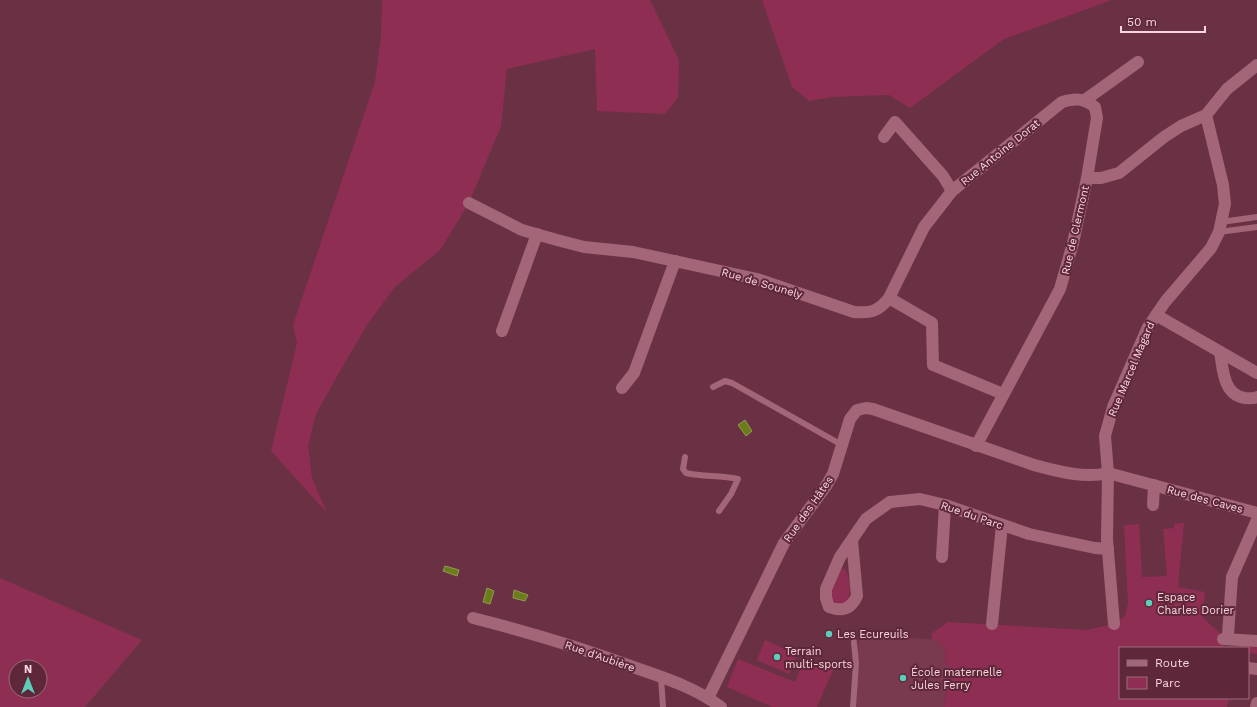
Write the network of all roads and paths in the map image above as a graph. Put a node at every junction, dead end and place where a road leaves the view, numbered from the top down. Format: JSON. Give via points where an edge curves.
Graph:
{"nodes":[{"id":1,"x":1138,"y":62,"type":"dead end"},
{"id":2,"x":1257,"y":65,"type":"edge"},
{"id":3,"x":1085,"y":100,"type":"junction"},
{"id":4,"x":1206,"y":115,"type":"junction"},
{"id":5,"x":884,"y":137,"type":"dead end"},
{"id":6,"x":1087,"y":178,"type":"junction"},
{"id":7,"x":952,"y":191,"type":"junction"},
{"id":8,"x":469,"y":203,"type":"dead end"},
{"id":9,"x":1257,"y":218,"type":"edge"},
{"id":10,"x":1257,"y":226,"type":"edge"},
{"id":11,"x":1220,"y":227,"type":"junction"},
{"id":12,"x":537,"y":234,"type":"junction"},
{"id":13,"x":675,"y":261,"type":"junction"},
{"id":14,"x":889,"y":298,"type":"junction"},
{"id":15,"x":1156,"y":315,"type":"junction"},
{"id":16,"x":502,"y":331,"type":"dead end"},
{"id":17,"x":1220,"y":352,"type":"junction"},
{"id":18,"x":1257,"y":373,"type":"edge"},
{"id":19,"x":713,"y":387,"type":"dead end"},
{"id":20,"x":622,"y":388,"type":"dead end"},
{"id":21,"x":1003,"y":394,"type":"junction"},
{"id":22,"x":1257,"y":397,"type":"edge"},
{"id":23,"x":842,"y":445,"type":"junction"},
{"id":24,"x":976,"y":446,"type":"junction"},
{"id":25,"x":685,"y":457,"type":"dead end"},
{"id":26,"x":1108,"y":473,"type":"junction"},
{"id":27,"x":1154,"y":485,"type":"junction"},
{"id":28,"x":945,"y":505,"type":"junction"},
{"id":29,"x":1153,"y":505,"type":"dead end"},
{"id":30,"x":719,"y":511,"type":"dead end"},
{"id":31,"x":1257,"y":513,"type":"edge"},
{"id":32,"x":1257,"y":520,"type":"edge"},
{"id":33,"x":1002,"y":525,"type":"junction"},
{"id":34,"x":852,"y":540,"type":"junction"},
{"id":35,"x":1108,"y":549,"type":"junction"},
{"id":36,"x":942,"y":557,"type":"dead end"},
{"id":37,"x":473,"y":618,"type":"dead end"},
{"id":38,"x":992,"y":624,"type":"dead end"},
{"id":39,"x":1114,"y":624,"type":"dead end"},
{"id":40,"x":1257,"y":641,"type":"edge"},
{"id":41,"x":854,"y":642,"type":"dead end"},
{"id":42,"x":1230,"y":642,"type":"edge"},
{"id":43,"x":661,"y":677,"type":"junction"},
{"id":44,"x":708,"y":698,"type":"junction"},
{"id":45,"x":1257,"y":703,"type":"edge"},
{"id":46,"x":663,"y":707,"type":"edge"},
{"id":47,"x":721,"y":707,"type":"edge"},
{"id":48,"x":853,"y":707,"type":"edge"},
{"id":49,"x":1256,"y":707,"type":"edge"}],
"edges":[{"from":1,"to":3,"type":"street"},
{"from":2,"to":4,"type":"street","name":"Rue de Clermont","via":[[1227,89]]},
{"from":3,"to":6,"type":"street","via":[[1095,107],[1097,118]]},
{"from":3,"to":7,"type":"street","name":"Rue Antoine Dorat","via":[[1062,102]]},
{"from":4,"to":6,"type":"street","name":"Rue de Clermont","via":[[1164,137],[1119,173],[1101,178]]},
{"from":4,"to":11,"type":"street","name":"Rue Marcel Magard","via":[[1223,185],[1225,204]]},
{"from":5,"to":7,"type":"street","via":[[895,122],[943,176]]},
{"from":6,"to":21,"type":"street","name":"Rue de Clermont","via":[[1072,250],[1060,289]]},
{"from":7,"to":14,"type":"street","name":"Rue Antoine Dorat","via":[[924,227]]},
{"from":8,"to":12,"type":"street","name":"Rue de Sounely","via":[[522,230]]},
{"from":9,"to":11,"type":"lane"},
{"from":10,"to":11,"type":"lane"},
{"from":11,"to":15,"type":"street","name":"Rue Marcel Magard","via":[[1211,248]]},
{"from":12,"to":13,"type":"street","name":"Rue de Sounely","via":[[584,247],[633,252]]},
{"from":12,"to":16,"type":"street"},
{"from":13,"to":14,"type":"street","name":"Rue de Sounely","via":[[757,279],[854,312],[868,313],[880,308]]},
{"from":13,"to":20,"type":"street","via":[[634,373]]},
{"from":14,"to":21,"type":"street","via":[[932,324],[933,365]]},
{"from":15,"to":17,"type":"street"},
{"from":15,"to":26,"type":"street","name":"Rue Marcel Magard","via":[[1148,327],[1113,407],[1105,436]]},
{"from":17,"to":18,"type":"street"},
{"from":17,"to":22,"type":"street","via":[[1226,384],[1230,391],[1241,398]]},
{"from":19,"to":23,"type":"lane","via":[[725,381],[732,383]]},
{"from":21,"to":24,"type":"street","name":"Rue de Clermont"},
{"from":23,"to":24,"type":"street","name":"Rue des Hâtes","via":[[850,419],[857,410],[866,408]]},
{"from":23,"to":44,"type":"street","name":"Rue des Hâtes","via":[[830,480],[784,543]]},
{"from":24,"to":26,"type":"street","name":"Rue des Caves","via":[[1054,470],[1095,475]]},
{"from":25,"to":30,"type":"lane","via":[[683,469],[686,473],[738,479]]},
{"from":26,"to":27,"type":"street","name":"Rue des Caves"},
{"from":26,"to":35,"type":"street","name":"Rue Marcel Magard"},
{"from":27,"to":29,"type":"street","name":"Rue des Caves"},
{"from":27,"to":31,"type":"street","name":"Rue des Caves"},
{"from":28,"to":33,"type":"street","name":"Rue du Parc"},
{"from":28,"to":34,"type":"street","name":"Rue du Parc","via":[[920,499],[890,502],[866,519]]},
{"from":28,"to":36,"type":"street"},
{"from":32,"to":42,"type":"street","via":[[1232,577]]},
{"from":33,"to":35,"type":"street","name":"Rue du Parc","via":[[1029,534]]},
{"from":33,"to":38,"type":"street"},
{"from":34,"to":34,"type":"street","name":"Rue du Parc","via":[[840,557],[826,589],[829,606],[837,610],[853,605],[857,596]]},
{"from":35,"to":39,"type":"street","name":"Rue Marcel Magard"},
{"from":37,"to":43,"type":"street","name":"Rue d'Aubière","via":[[590,651]]},
{"from":40,"to":42,"type":"street"},
{"from":41,"to":48,"type":"lane","via":[[856,664]]},
{"from":43,"to":44,"type":"street","name":"Rue d'Aubière"},
{"from":43,"to":46,"type":"lane"},
{"from":44,"to":47,"type":"street","name":"Rue d'Aubière"},
{"from":45,"to":49,"type":"street"}]}
